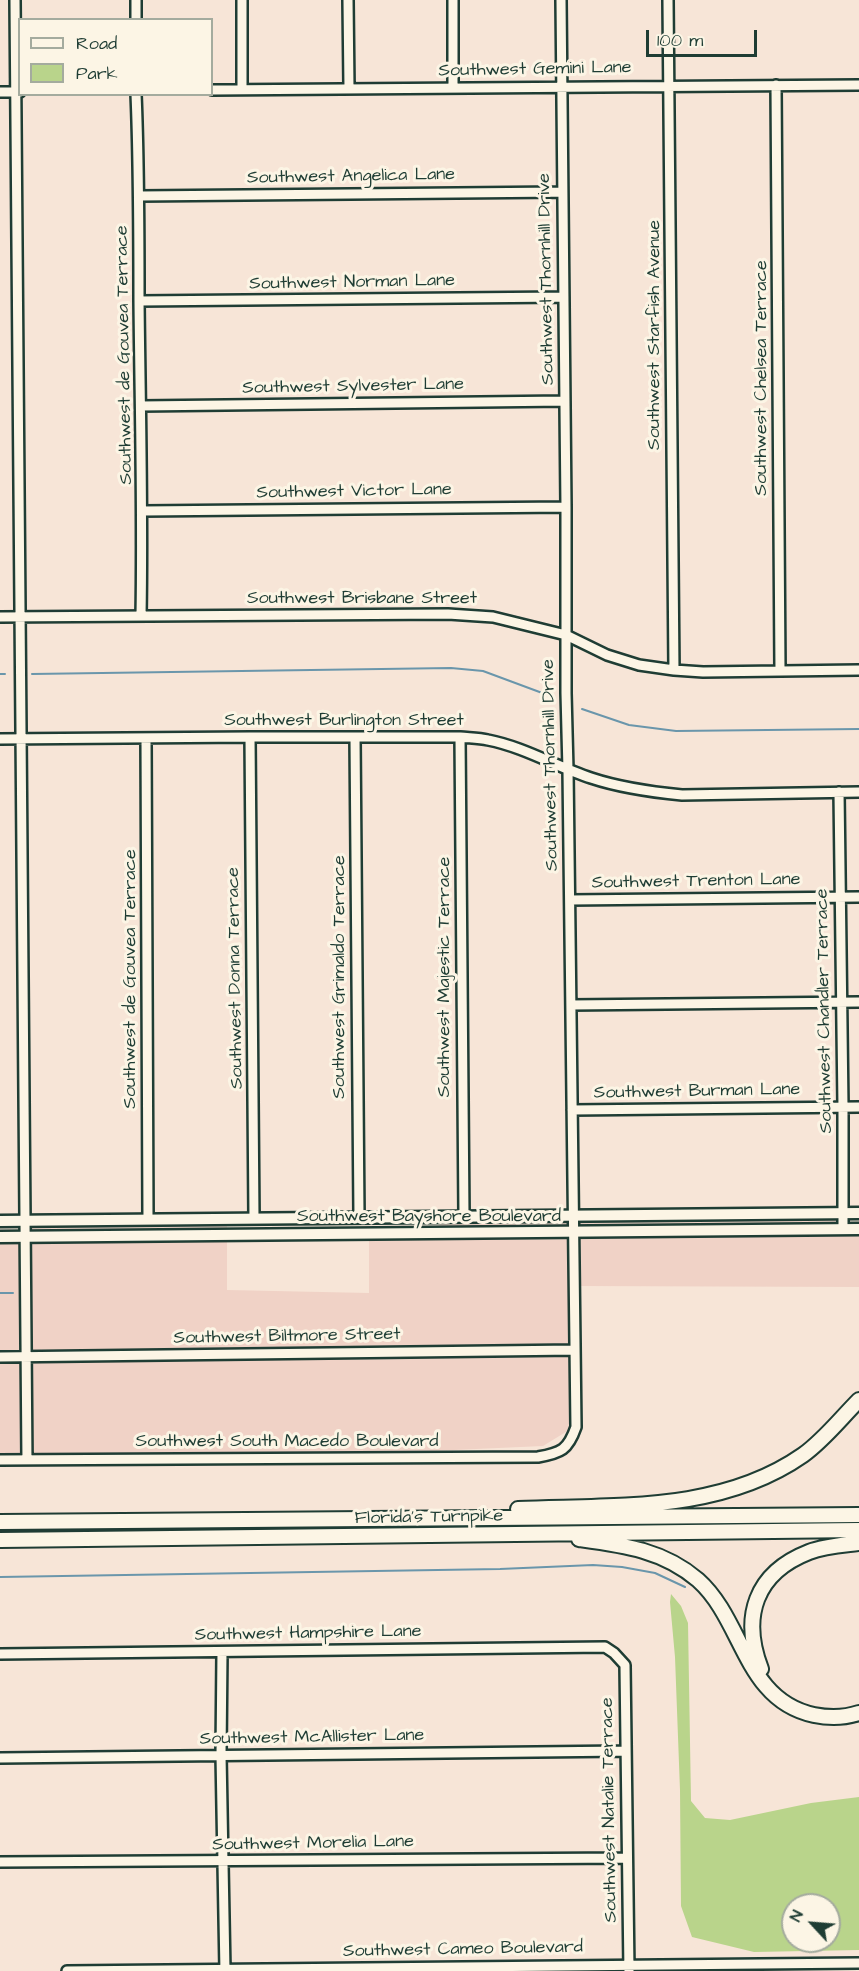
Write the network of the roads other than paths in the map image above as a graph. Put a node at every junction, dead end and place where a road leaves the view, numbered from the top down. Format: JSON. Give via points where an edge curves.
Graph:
{"nodes":[{"id":1,"x":15,"y":0,"type":"edge"},
{"id":2,"x":136,"y":0,"type":"edge"},
{"id":3,"x":242,"y":0,"type":"edge"},
{"id":4,"x":348,"y":0,"type":"edge"},
{"id":5,"x":453,"y":0,"type":"edge"},
{"id":6,"x":561,"y":0,"type":"edge"},
{"id":7,"x":668,"y":0,"type":"edge"},
{"id":8,"x":136,"y":18,"type":"edge"},
{"id":9,"x":776,"y":85,"type":"junction"},
{"id":10,"x":859,"y":85,"type":"edge"},
{"id":11,"x":561,"y":86,"type":"junction"},
{"id":12,"x":669,"y":86,"type":"junction"},
{"id":13,"x":349,"y":88,"type":"junction"},
{"id":14,"x":453,"y":88,"type":"junction"},
{"id":15,"x":242,"y":89,"type":"junction"},
{"id":16,"x":213,"y":90,"type":"edge"},
{"id":17,"x":0,"y":92,"type":"edge"},
{"id":18,"x":18,"y":92,"type":"edge"},
{"id":19,"x":18,"y":96,"type":"edge"},
{"id":20,"x":136,"y":96,"type":"edge"},
{"id":21,"x":562,"y":192,"type":"junction"},
{"id":22,"x":140,"y":196,"type":"junction"},
{"id":23,"x":564,"y":297,"type":"junction"},
{"id":24,"x":139,"y":301,"type":"junction"},
{"id":25,"x":565,"y":401,"type":"junction"},
{"id":26,"x":141,"y":406,"type":"junction"},
{"id":27,"x":566,"y":507,"type":"junction"},
{"id":28,"x":143,"y":511,"type":"junction"},
{"id":29,"x":141,"y":616,"type":"junction"},
{"id":30,"x":0,"y":617,"type":"edge"},
{"id":31,"x":22,"y":617,"type":"junction"},
{"id":32,"x":566,"y":635,"type":"junction"},
{"id":33,"x":674,"y":670,"type":"junction"},
{"id":34,"x":859,"y":670,"type":"edge"},
{"id":35,"x":780,"y":671,"type":"junction"},
{"id":36,"x":250,"y":736,"type":"junction"},
{"id":37,"x":355,"y":737,"type":"junction"},
{"id":38,"x":460,"y":737,"type":"junction"},
{"id":39,"x":146,"y":738,"type":"junction"},
{"id":40,"x":22,"y":739,"type":"junction"},
{"id":41,"x":0,"y":740,"type":"edge"},
{"id":42,"x":568,"y":770,"type":"junction"},
{"id":43,"x":839,"y":792,"type":"junction"},
{"id":44,"x":859,"y":792,"type":"edge"},
{"id":45,"x":841,"y":897,"type":"junction"},
{"id":46,"x":859,"y":897,"type":"edge"},
{"id":47,"x":570,"y":900,"type":"junction"},
{"id":48,"x":841,"y":1002,"type":"junction"},
{"id":49,"x":859,"y":1002,"type":"edge"},
{"id":50,"x":571,"y":1005,"type":"junction"},
{"id":51,"x":843,"y":1107,"type":"junction"},
{"id":52,"x":859,"y":1107,"type":"edge"},
{"id":53,"x":572,"y":1110,"type":"junction"},
{"id":54,"x":843,"y":1213,"type":"junction"},
{"id":55,"x":859,"y":1213,"type":"edge"},
{"id":56,"x":573,"y":1214,"type":"junction"},
{"id":57,"x":444,"y":1216,"type":"junction"},
{"id":58,"x":464,"y":1216,"type":"junction"},
{"id":59,"x":359,"y":1217,"type":"junction"},
{"id":60,"x":254,"y":1218,"type":"junction"},
{"id":61,"x":148,"y":1219,"type":"junction"},
{"id":62,"x":0,"y":1221,"type":"edge"},
{"id":63,"x":27,"y":1221,"type":"junction"},
{"id":64,"x":859,"y":1228,"type":"edge"},
{"id":65,"x":843,"y":1229,"type":"junction"},
{"id":66,"x":573,"y":1232,"type":"junction"},
{"id":67,"x":384,"y":1233,"type":"junction"},
{"id":68,"x":284,"y":1235,"type":"junction"},
{"id":69,"x":0,"y":1237,"type":"edge"},
{"id":70,"x":27,"y":1237,"type":"junction"},
{"id":71,"x":575,"y":1350,"type":"junction"},
{"id":72,"x":0,"y":1357,"type":"edge"},
{"id":73,"x":27,"y":1357,"type":"junction"},
{"id":74,"x":859,"y":1400,"type":"edge"},
{"id":75,"x":570,"y":1443,"type":"joint"},
{"id":76,"x":0,"y":1460,"type":"edge"},
{"id":77,"x":27,"y":1460,"type":"junction"},
{"id":78,"x":859,"y":1515,"type":"edge"},
{"id":79,"x":420,"y":1517,"type":"junction"},
{"id":80,"x":0,"y":1522,"type":"edge"},
{"id":81,"x":859,"y":1530,"type":"edge"},
{"id":82,"x":544,"y":1535,"type":"junction"},
{"id":83,"x":0,"y":1540,"type":"edge"},
{"id":84,"x":859,"y":1543,"type":"edge"},
{"id":85,"x":222,"y":1652,"type":"junction"},
{"id":86,"x":614,"y":1653,"type":"joint"},
{"id":87,"x":0,"y":1654,"type":"edge"},
{"id":88,"x":859,"y":1704,"type":"edge"},
{"id":89,"x":859,"y":1713,"type":"edge"},
{"id":90,"x":625,"y":1751,"type":"junction"},
{"id":91,"x":221,"y":1755,"type":"junction"},
{"id":92,"x":0,"y":1758,"type":"edge"},
{"id":93,"x":627,"y":1858,"type":"junction"},
{"id":94,"x":223,"y":1861,"type":"junction"},
{"id":95,"x":0,"y":1862,"type":"edge"},
{"id":96,"x":859,"y":1963,"type":"edge"},
{"id":97,"x":628,"y":1968,"type":"edge"},
{"id":98,"x":225,"y":1970,"type":"edge"},
{"id":99,"x":67,"y":1971,"type":"edge"}],
"edges":[{"from":1,"to":18,"type":"street"},
{"from":2,"to":8,"type":"street"},
{"from":3,"to":15,"type":"street"},
{"from":4,"to":13,"type":"street"},
{"from":5,"to":14,"type":"street"},
{"from":6,"to":11,"type":"street","name":"Southwest Thornhill Drive"},
{"from":7,"to":12,"type":"street","name":"Southwest Starfish Avenue"},
{"from":9,"to":10,"type":"street","name":"Southwest Gemini Lane"},
{"from":9,"to":12,"type":"street","name":"Southwest Gemini Lane"},
{"from":9,"to":35,"type":"street","name":"Southwest Chelsea Terrace"},
{"from":11,"to":12,"type":"street","name":"Southwest Gemini Lane"},
{"from":11,"to":14,"type":"street","name":"Southwest Gemini Lane"},
{"from":11,"to":21,"type":"street","name":"Southwest Thornhill Drive"},
{"from":12,"to":33,"type":"street","name":"Southwest Starfish Avenue"},
{"from":13,"to":14,"type":"street","name":"Southwest Gemini Lane"},
{"from":13,"to":15,"type":"street","name":"Southwest Gemini Lane"},
{"from":15,"to":16,"type":"street","name":"Southwest Gemini Lane"},
{"from":17,"to":18,"type":"street"},
{"from":19,"to":31,"type":"street"},
{"from":20,"to":22,"type":"street","name":"Southwest de Gouvea Terrace"},
{"from":21,"to":22,"type":"street","name":"Southwest Angelica Lane"},
{"from":21,"to":23,"type":"street","name":"Southwest Thornhill Drive"},
{"from":22,"to":24,"type":"street","name":"Southwest de Gouvea Terrace"},
{"from":23,"to":24,"type":"street","name":"Southwest Norman Lane"},
{"from":23,"to":25,"type":"street","name":"Southwest Thornhill Drive"},
{"from":24,"to":26,"type":"street","name":"Southwest de Gouvea Terrace"},
{"from":25,"to":26,"type":"street","name":"Southwest Sylvester Lane"},
{"from":25,"to":27,"type":"street","name":"Southwest Thornhill Drive"},
{"from":26,"to":28,"type":"street","name":"Southwest de Gouvea Terrace"},
{"from":27,"to":28,"type":"street","name":"Southwest Victor Lane"},
{"from":27,"to":32,"type":"street","name":"Southwest Thornhill Drive"},
{"from":28,"to":29,"type":"street","name":"Southwest de Gouvea Terrace"},
{"from":29,"to":31,"type":"street","name":"Southwest Brisbane Street"},
{"from":29,"to":32,"type":"street","name":"Southwest Brisbane Street","via":[[448,614],[493,617]]},
{"from":30,"to":31,"type":"street","name":"Southwest Brisbane Street"},
{"from":31,"to":40,"type":"street"},
{"from":32,"to":33,"type":"street","name":"Southwest Brisbane Street","via":[[607,655]]},
{"from":32,"to":42,"type":"street","name":"Southwest Thornhill Drive"},
{"from":33,"to":35,"type":"street","name":"Southwest Brisbane Street"},
{"from":34,"to":35,"type":"street","name":"Southwest Brisbane Street"},
{"from":36,"to":37,"type":"street","name":"Southwest Burlington Street"},
{"from":36,"to":39,"type":"street","name":"Southwest Burlington Street"},
{"from":36,"to":60,"type":"street","name":"Southwest Donna Terrace"},
{"from":37,"to":38,"type":"street","name":"Southwest Burlington Street"},
{"from":37,"to":59,"type":"street","name":"Southwest Grimaldo Terrace"},
{"from":38,"to":42,"type":"street","name":"Southwest Burlington Street","via":[[487,739]]},
{"from":38,"to":58,"type":"street","name":"Southwest Majestic Terrace"},
{"from":39,"to":40,"type":"street","name":"Southwest Burlington Street"},
{"from":39,"to":61,"type":"street","name":"Southwest de Gouvea Terrace"},
{"from":40,"to":41,"type":"street","name":"Southwest Burlington Street"},
{"from":40,"to":63,"type":"street"},
{"from":42,"to":43,"type":"street","name":"Southwest Burlington Street","via":[[626,788],[682,795]]},
{"from":42,"to":47,"type":"street","name":"Southwest Thornhill Drive"},
{"from":43,"to":44,"type":"street","name":"Southwest Burlington Street"},
{"from":43,"to":45,"type":"street","name":"Southwest Chandler Terrace"},
{"from":45,"to":46,"type":"street","name":"Southwest Trenton Lane"},
{"from":45,"to":47,"type":"street","name":"Southwest Trenton Lane"},
{"from":45,"to":48,"type":"street","name":"Southwest Chandler Terrace"},
{"from":47,"to":50,"type":"street","name":"Southwest Thornhill Drive"},
{"from":48,"to":49,"type":"street"},
{"from":48,"to":50,"type":"street"},
{"from":48,"to":51,"type":"street","name":"Southwest Chandler Terrace"},
{"from":50,"to":53,"type":"street","name":"Southwest Thornhill Drive"},
{"from":51,"to":52,"type":"street","name":"Southwest Burman Lane"},
{"from":51,"to":53,"type":"street","name":"Southwest Burman Lane"},
{"from":51,"to":54,"type":"street","name":"Southwest Chandler Terrace"},
{"from":53,"to":56,"type":"street","name":"Southwest Thornhill Drive"},
{"from":54,"to":55,"type":"main road","name":"Southwest Bayshore Boulevard"},
{"from":54,"to":56,"type":"main road","name":"Southwest Bayshore Boulevard"},
{"from":54,"to":65,"type":"street","name":"Southwest Chandler Terrace"},
{"from":56,"to":58,"type":"main road","name":"Southwest Bayshore Boulevard"},
{"from":56,"to":66,"type":"street","name":"Southwest Thornhill Drive"},
{"from":57,"to":58,"type":"main road","name":"Southwest Bayshore Boulevard"},
{"from":57,"to":59,"type":"main road","name":"Southwest Bayshore Boulevard"},
{"from":57,"to":67,"type":"main road","via":[[438,1222],[392,1222]]},
{"from":59,"to":60,"type":"main road","name":"Southwest Bayshore Boulevard"},
{"from":59,"to":68,"type":"main road","via":[[343,1228],[292,1228]]},
{"from":60,"to":61,"type":"main road","name":"Southwest Bayshore Boulevard"},
{"from":61,"to":63,"type":"main road","name":"Southwest Bayshore Boulevard"},
{"from":62,"to":63,"type":"main road","name":"Southwest Bayshore Boulevard"},
{"from":63,"to":70,"type":"street"},
{"from":64,"to":65,"type":"main road","name":"Southwest Bayshore Boulevard"},
{"from":65,"to":66,"type":"main road","name":"Southwest Bayshore Boulevard"},
{"from":66,"to":67,"type":"main road","name":"Southwest Bayshore Boulevard"},
{"from":66,"to":71,"type":"street","name":"Southwest Thornhill Drive"},
{"from":67,"to":68,"type":"main road","name":"Southwest Bayshore Boulevard"},
{"from":68,"to":70,"type":"main road","name":"Southwest Bayshore Boulevard"},
{"from":69,"to":70,"type":"main road","name":"Southwest Bayshore Boulevard"},
{"from":70,"to":73,"type":"street"},
{"from":71,"to":73,"type":"street","name":"Southwest Biltmore Street"},
{"from":71,"to":75,"type":"street","name":"Southwest Thornhill Drive","via":[[576,1428]]},
{"from":72,"to":73,"type":"street","name":"Southwest Biltmore Street"},
{"from":73,"to":77,"type":"street"},
{"from":74,"to":79,"type":"highway","via":[[803,1455],[778,1470],[723,1492],[662,1503],[468,1511]]},
{"from":75,"to":77,"type":"street","name":"Southwest South Macedo Boulevard","via":[[555,1454],[538,1457]]},
{"from":76,"to":77,"type":"street","name":"Southwest South Macedo Boulevard"},
{"from":78,"to":79,"type":"highway","name":"Florida's Turnpike"},
{"from":79,"to":80,"type":"highway","name":"Florida's Turnpike"},
{"from":81,"to":82,"type":"highway","name":"Florida's Turnpike"},
{"from":82,"to":83,"type":"highway","name":"Florida's Turnpike"},
{"from":82,"to":89,"type":"highway","via":[[627,1546],[677,1564],[716,1598],[754,1671],[783,1703],[827,1718]]},
{"from":84,"to":88,"type":"highway","via":[[811,1551],[781,1567],[758,1597],[751,1629],[761,1668],[788,1697],[828,1709]]},
{"from":85,"to":86,"type":"street","name":"Southwest Hampshire Lane","via":[[605,1647]]},
{"from":85,"to":87,"type":"street","name":"Southwest Hampshire Lane"},
{"from":85,"to":91,"type":"street"},
{"from":86,"to":90,"type":"street","name":"Southwest Natalie Terrace","via":[[625,1665]]},
{"from":90,"to":91,"type":"street","name":"Southwest McAllister Lane"},
{"from":90,"to":93,"type":"street","name":"Southwest Natalie Terrace"},
{"from":91,"to":92,"type":"street","name":"Southwest McAllister Lane"},
{"from":91,"to":94,"type":"street"},
{"from":93,"to":94,"type":"street","name":"Southwest Morelia Lane"},
{"from":93,"to":97,"type":"street","name":"Southwest Natalie Terrace"},
{"from":94,"to":95,"type":"street","name":"Southwest Morelia Lane"},
{"from":94,"to":98,"type":"street"},
{"from":96,"to":97,"type":"street","name":"Southwest Cameo Boulevard"},
{"from":97,"to":98,"type":"street","name":"Southwest Cameo Boulevard"},
{"from":98,"to":99,"type":"street","name":"Southwest Cameo Boulevard"}]}
